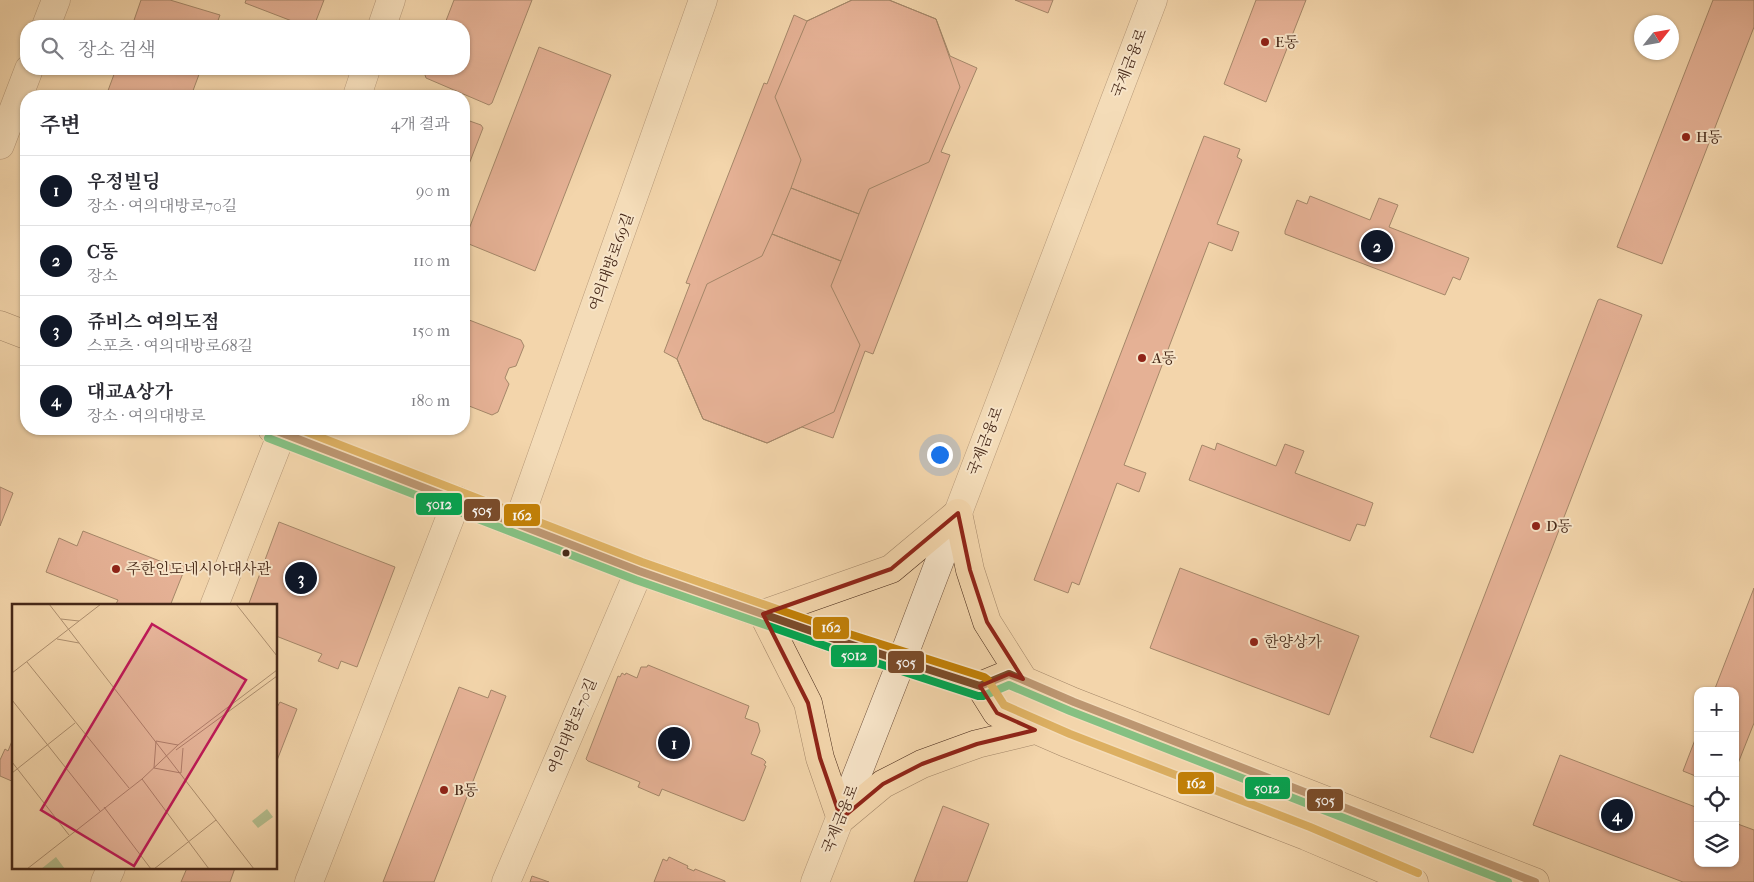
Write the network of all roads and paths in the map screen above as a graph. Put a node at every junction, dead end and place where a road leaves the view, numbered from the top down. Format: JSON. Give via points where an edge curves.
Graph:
{"nodes":[{"id":1,"x":56,"y":0,"type":"edge"},
{"id":2,"x":391,"y":0,"type":"edge"},
{"id":3,"x":703,"y":0,"type":"edge"},
{"id":4,"x":1153,"y":0,"type":"edge"},
{"id":5,"x":48,"y":20,"type":"edge"},
{"id":6,"x":384,"y":20,"type":"edge"},
{"id":7,"x":28,"y":75,"type":"edge"},
{"id":8,"x":364,"y":75,"type":"edge"},
{"id":9,"x":22,"y":90,"type":"edge"},
{"id":10,"x":359,"y":90,"type":"edge"},
{"id":11,"x":20,"y":94,"type":"edge"},
{"id":12,"x":0,"y":145,"type":"edge"},
{"id":13,"x":0,"y":325,"type":"edge"},
{"id":14,"x":20,"y":333,"type":"edge"},
{"id":15,"x":276,"y":435,"type":"edge"},
{"id":16,"x":287,"y":435,"type":"edge"},
{"id":17,"x":456,"y":500,"type":"junction"},
{"id":18,"x":958,"y":513,"type":"junction"},
{"id":19,"x":518,"y":523,"type":"junction"},
{"id":20,"x":639,"y":571,"type":"junction"},
{"id":21,"x":215,"y":604,"type":"edge"},
{"id":22,"x":763,"y":614,"type":"junction"},
{"id":23,"x":902,"y":660,"type":"junction"},
{"id":24,"x":1023,"y":679,"type":"junction"},
{"id":25,"x":980,"y":686,"type":"junction"},
{"id":26,"x":1034,"y":730,"type":"junction"},
{"id":27,"x":841,"y":819,"type":"junction"},
{"id":28,"x":109,"y":870,"type":"edge"},
{"id":29,"x":105,"y":882,"type":"edge"},
{"id":30,"x":309,"y":882,"type":"edge"},
{"id":31,"x":506,"y":882,"type":"edge"},
{"id":32,"x":815,"y":882,"type":"edge"},
{"id":33,"x":1414,"y":882,"type":"edge"},
{"id":34,"x":1535,"y":882,"type":"edge"}],
"edges":[{"from":1,"to":5,"type":"street"},
{"from":2,"to":6,"type":"street"},
{"from":3,"to":19,"type":"street","name":"여의대방로69길"},
{"from":4,"to":18,"type":"street","name":"국제금융로"},
{"from":7,"to":9,"type":"street"},
{"from":8,"to":10,"type":"street"},
{"from":11,"to":12,"type":"street"},
{"from":13,"to":14,"type":"main road"},
{"from":15,"to":21,"type":"street"},
{"from":16,"to":17,"type":"main road"},
{"from":17,"to":19,"type":"main road"},
{"from":17,"to":30,"type":"street"},
{"from":18,"to":22,"type":"main road","via":[[891,568]]},
{"from":18,"to":23,"type":"street","name":"국제금융로"},
{"from":18,"to":24,"type":"main road","via":[[970,570],[987,622]]},
{"from":19,"to":20,"type":"main road"},
{"from":20,"to":22,"type":"main road"},
{"from":20,"to":31,"type":"street","name":"여의대방로70길"},
{"from":22,"to":23,"type":"main road"},
{"from":22,"to":27,"type":"main road","via":[[808,702],[820,758]]},
{"from":23,"to":25,"type":"main road"},
{"from":23,"to":27,"type":"street","name":"국제금융로"},
{"from":24,"to":25,"type":"main road","via":[[1009,674]]},
{"from":24,"to":34,"type":"main road","via":[[1074,702]]},
{"from":25,"to":26,"type":"main road","via":[[996,713]]},
{"from":26,"to":27,"type":"main road","via":[[977,744],[922,764],[883,784]]},
{"from":26,"to":33,"type":"main road","via":[[1306,836]]},
{"from":27,"to":32,"type":"street","name":"국제금융로"},
{"from":28,"to":29,"type":"street"}]}
